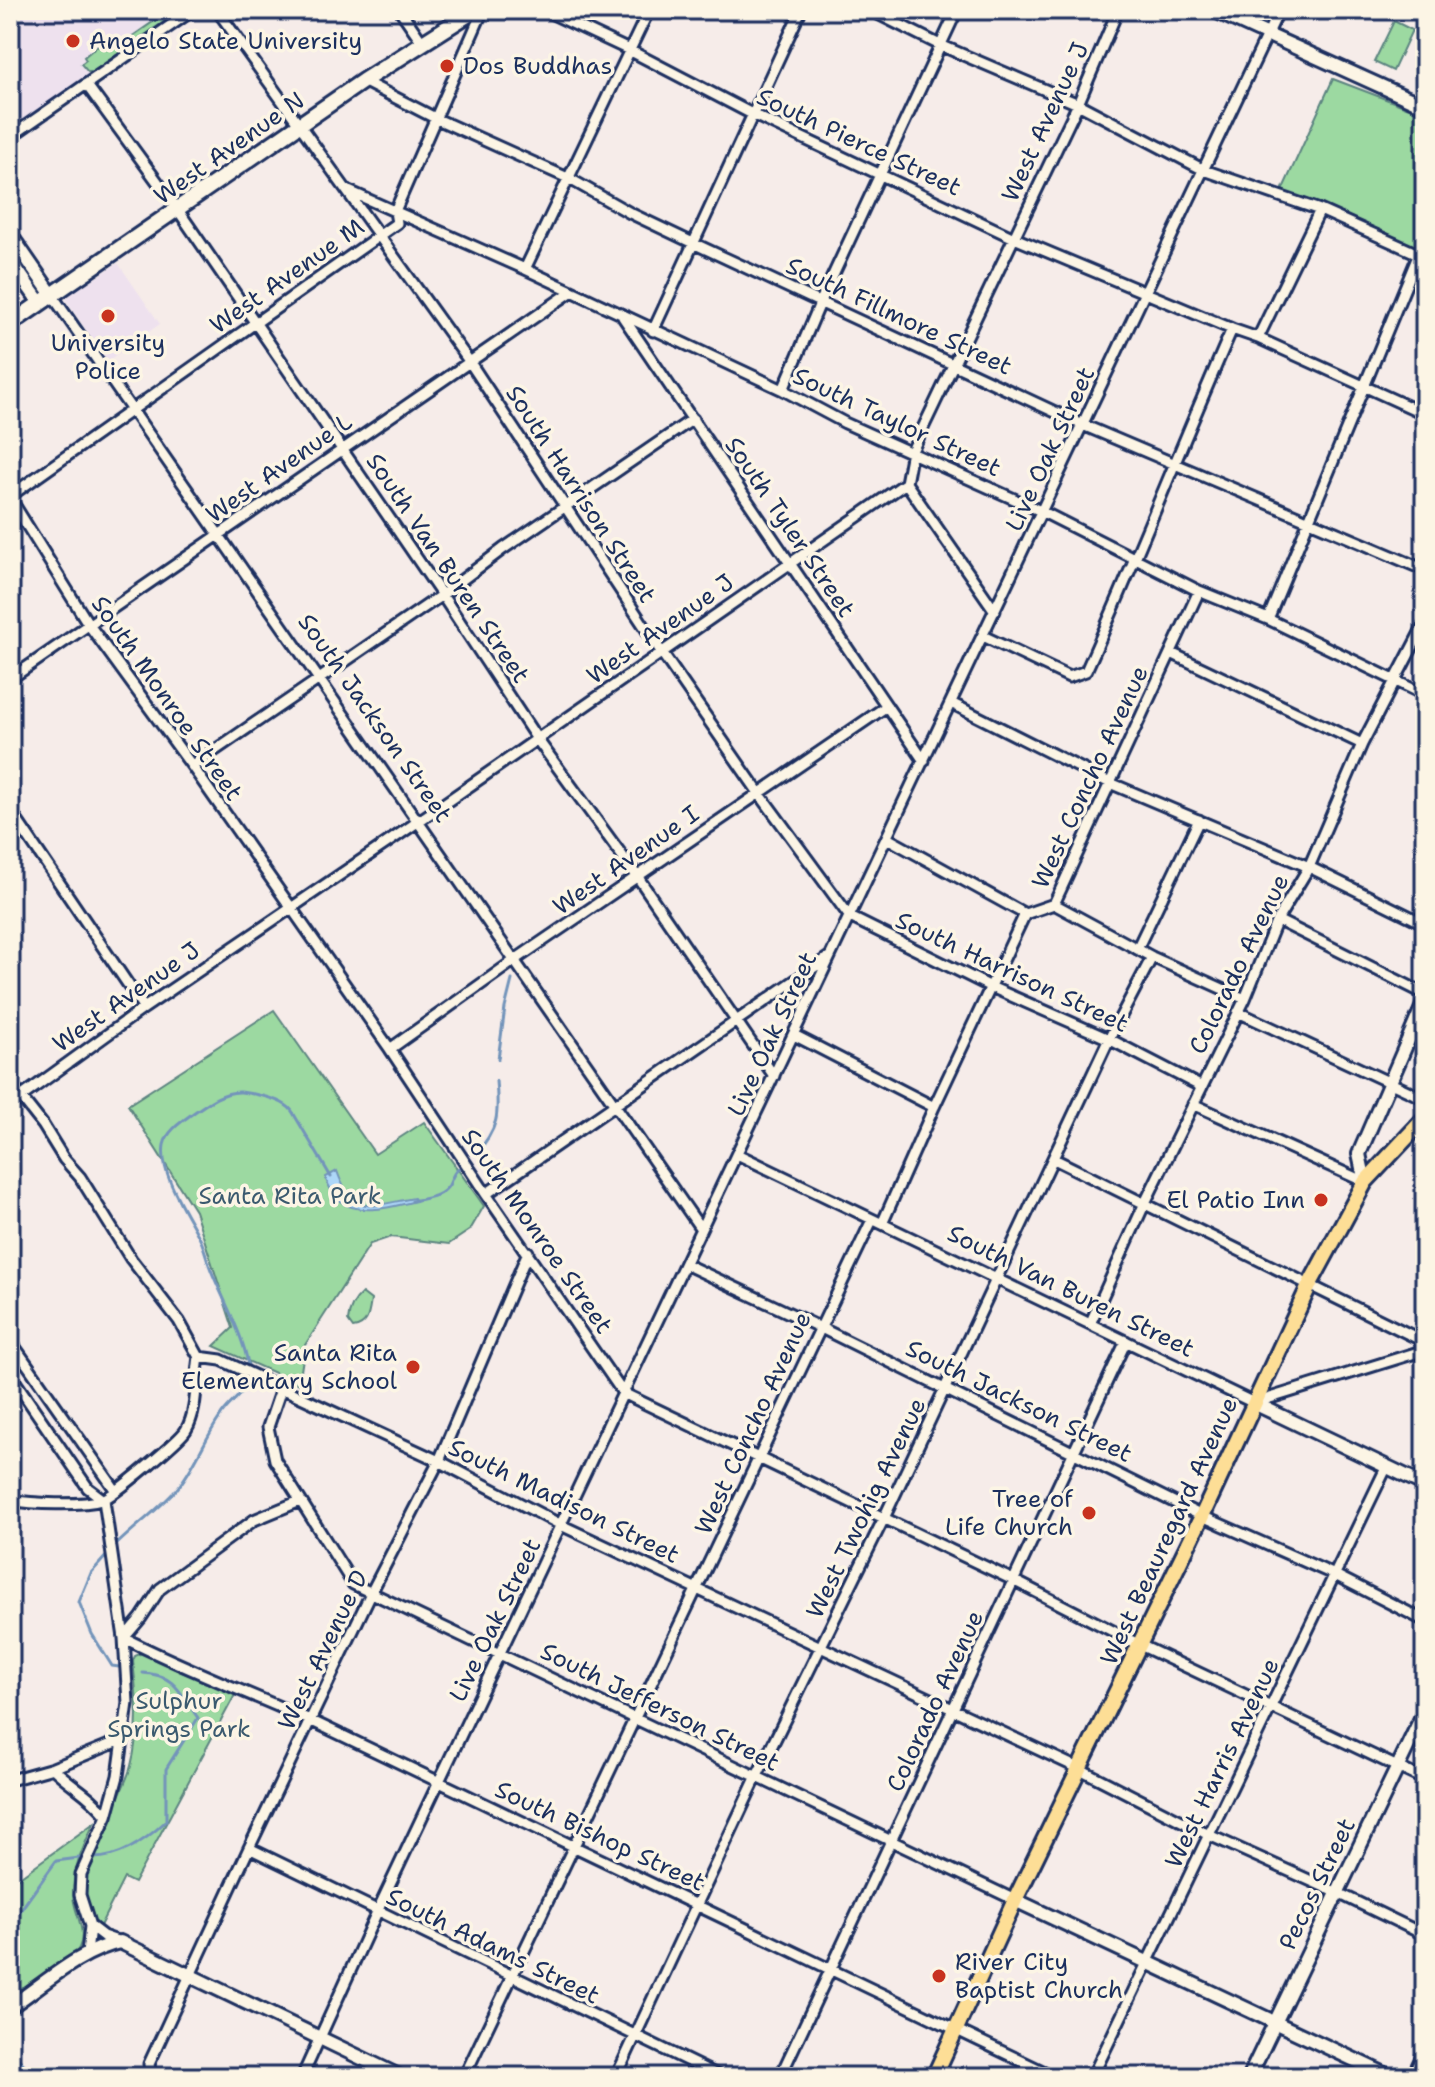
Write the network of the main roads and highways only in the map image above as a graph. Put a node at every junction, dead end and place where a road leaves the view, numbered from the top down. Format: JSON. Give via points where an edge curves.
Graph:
{"nodes":[{"id":1,"x":475,"y":10,"type":"edge"},
{"id":2,"x":10,"y":324,"type":"edge"},
{"id":3,"x":1425,"y":1118,"type":"edge"},
{"id":4,"x":934,"y":2077,"type":"edge"}],
"edges":[{"from":1,"to":2,"type":"main road","name":"West Avenue N"},
{"from":3,"to":4,"type":"main road","name":"West Beauregard Avenue","via":[[1365,1182],[1310,1284]]}]}
